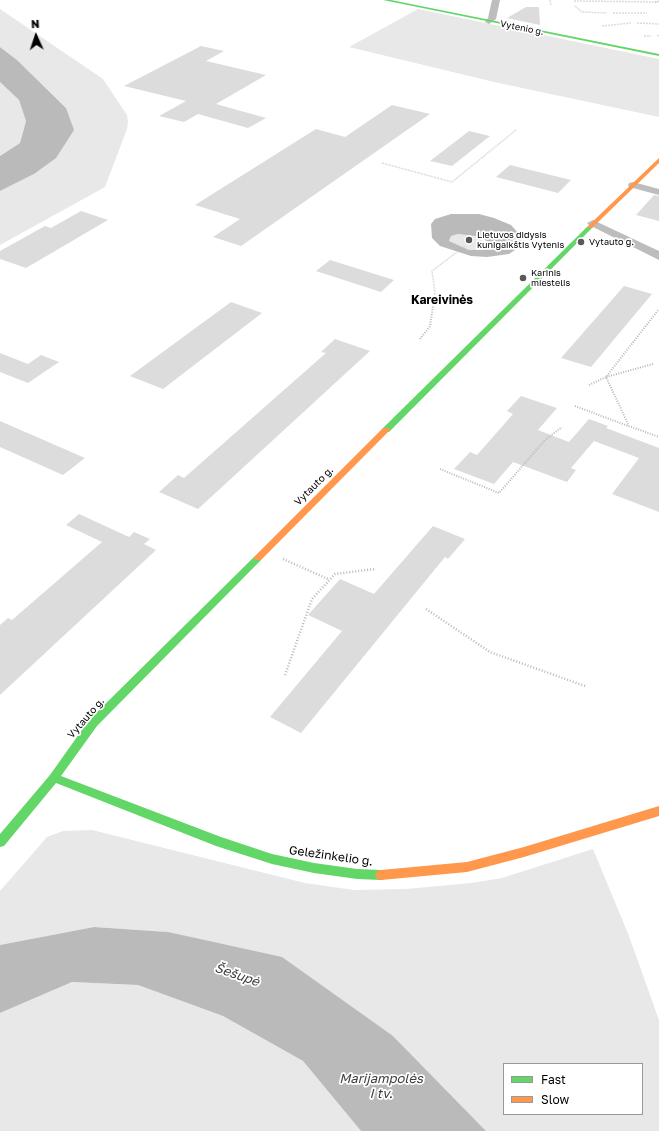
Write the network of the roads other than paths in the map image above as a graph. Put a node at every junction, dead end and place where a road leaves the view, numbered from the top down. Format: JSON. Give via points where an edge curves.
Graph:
{"nodes":[{"id":1,"x":385,"y":0,"type":"edge"},
{"id":2,"x":496,"y":0,"type":"edge"},
{"id":3,"x":489,"y":22,"type":"junction"},
{"id":4,"x":659,"y":55,"type":"edge"},
{"id":5,"x":659,"y":160,"type":"edge"},
{"id":6,"x":633,"y":185,"type":"junction"},
{"id":7,"x":659,"y":192,"type":"edge"},
{"id":8,"x":593,"y":223,"type":"junction"},
{"id":9,"x":659,"y":256,"type":"edge"},
{"id":10,"x":54,"y":778,"type":"junction"},
{"id":11,"x":659,"y":811,"type":"edge"},
{"id":12,"x":0,"y":842,"type":"edge"}],
"edges":[{"from":1,"to":3,"type":"main road","name":"Vytenio g."},
{"from":2,"to":3,"type":"street"},
{"from":3,"to":4,"type":"main road","name":"Vytenio g."},
{"from":5,"to":6,"type":"main road","name":"Vytauto g."},
{"from":6,"to":7,"type":"street"},
{"from":6,"to":8,"type":"main road","name":"Vytauto g."},
{"from":8,"to":9,"type":"street"},
{"from":8,"to":10,"type":"main road","name":"Vytauto g.","via":[[93,723]]},
{"from":10,"to":11,"type":"main road","name":"Geležinkelio g.","via":[[198,834],[272,859],[356,874],[388,875],[468,867]]},
{"from":10,"to":12,"type":"main road","name":"Vytauto g."}]}
